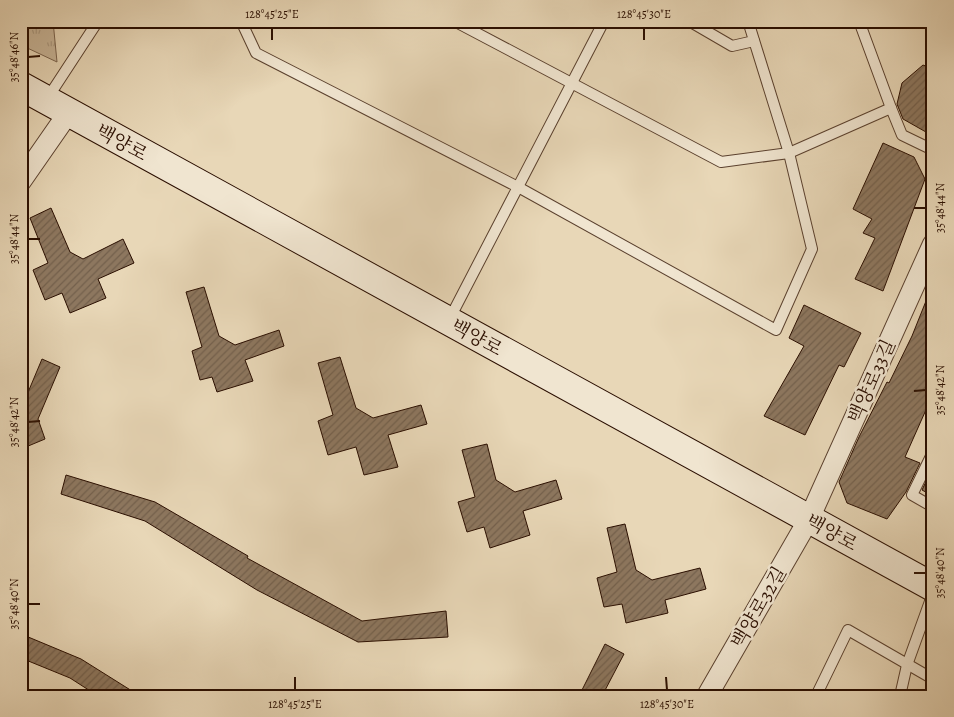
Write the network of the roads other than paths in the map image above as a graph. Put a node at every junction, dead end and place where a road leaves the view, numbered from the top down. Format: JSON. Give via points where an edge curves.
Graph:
{"nodes":[{"id":1,"x":98,"y":21,"type":"edge"},
{"id":2,"x":241,"y":21,"type":"edge"},
{"id":3,"x":454,"y":21,"type":"edge"},
{"id":4,"x":604,"y":21,"type":"edge"},
{"id":5,"x":689,"y":21,"type":"edge"},
{"id":6,"x":748,"y":21,"type":"edge"},
{"id":7,"x":858,"y":21,"type":"edge"},
{"id":8,"x":754,"y":41,"type":"junction"},
{"id":9,"x":572,"y":82,"type":"junction"},
{"id":10,"x":21,"y":86,"type":"edge"},
{"id":11,"x":58,"y":106,"type":"junction"},
{"id":12,"x":891,"y":108,"type":"junction"},
{"id":13,"x":933,"y":150,"type":"edge"},
{"id":14,"x":789,"y":153,"type":"junction"},
{"id":15,"x":21,"y":181,"type":"edge"},
{"id":16,"x":518,"y":187,"type":"junction"},
{"id":17,"x":933,"y":244,"type":"edge"},
{"id":18,"x":448,"y":321,"type":"junction"},
{"id":19,"x":933,"y":452,"type":"edge"},
{"id":20,"x":933,"y":507,"type":"edge"},
{"id":21,"x":809,"y":519,"type":"junction"},
{"id":22,"x":933,"y":587,"type":"edge"},
{"id":23,"x":933,"y":593,"type":"edge"},
{"id":24,"x":906,"y":665,"type":"junction"},
{"id":25,"x":933,"y":679,"type":"edge"},
{"id":26,"x":707,"y":696,"type":"edge"},
{"id":27,"x":816,"y":696,"type":"edge"},
{"id":28,"x":900,"y":696,"type":"edge"}],
"edges":[{"from":1,"to":11,"type":"lane"},
{"from":2,"to":16,"type":"lane","via":[[256,53]]},
{"from":3,"to":9,"type":"lane"},
{"from":4,"to":9,"type":"lane"},
{"from":5,"to":8,"type":"lane","via":[[732,46]]},
{"from":6,"to":8,"type":"lane"},
{"from":7,"to":12,"type":"lane"},
{"from":8,"to":14,"type":"lane"},
{"from":9,"to":14,"type":"lane","via":[[721,162]]},
{"from":9,"to":16,"type":"lane"},
{"from":10,"to":11,"type":"street","name":"백양로"},
{"from":11,"to":15,"type":"street"},
{"from":11,"to":18,"type":"street","name":"백양로"},
{"from":12,"to":13,"type":"lane","via":[[902,135]]},
{"from":12,"to":14,"type":"lane"},
{"from":14,"to":16,"type":"lane","via":[[812,249],[776,330]]},
{"from":16,"to":18,"type":"lane"},
{"from":17,"to":21,"type":"street","name":"백양로33길"},
{"from":18,"to":21,"type":"street","name":"백양로"},
{"from":19,"to":20,"type":"lane","via":[[912,495]]},
{"from":21,"to":22,"type":"street","name":"백양로"},
{"from":21,"to":26,"type":"street","name":"백양로32길"},
{"from":23,"to":24,"type":"lane"},
{"from":24,"to":25,"type":"lane"},
{"from":24,"to":27,"type":"lane","via":[[848,630]]},
{"from":24,"to":28,"type":"lane"}]}
